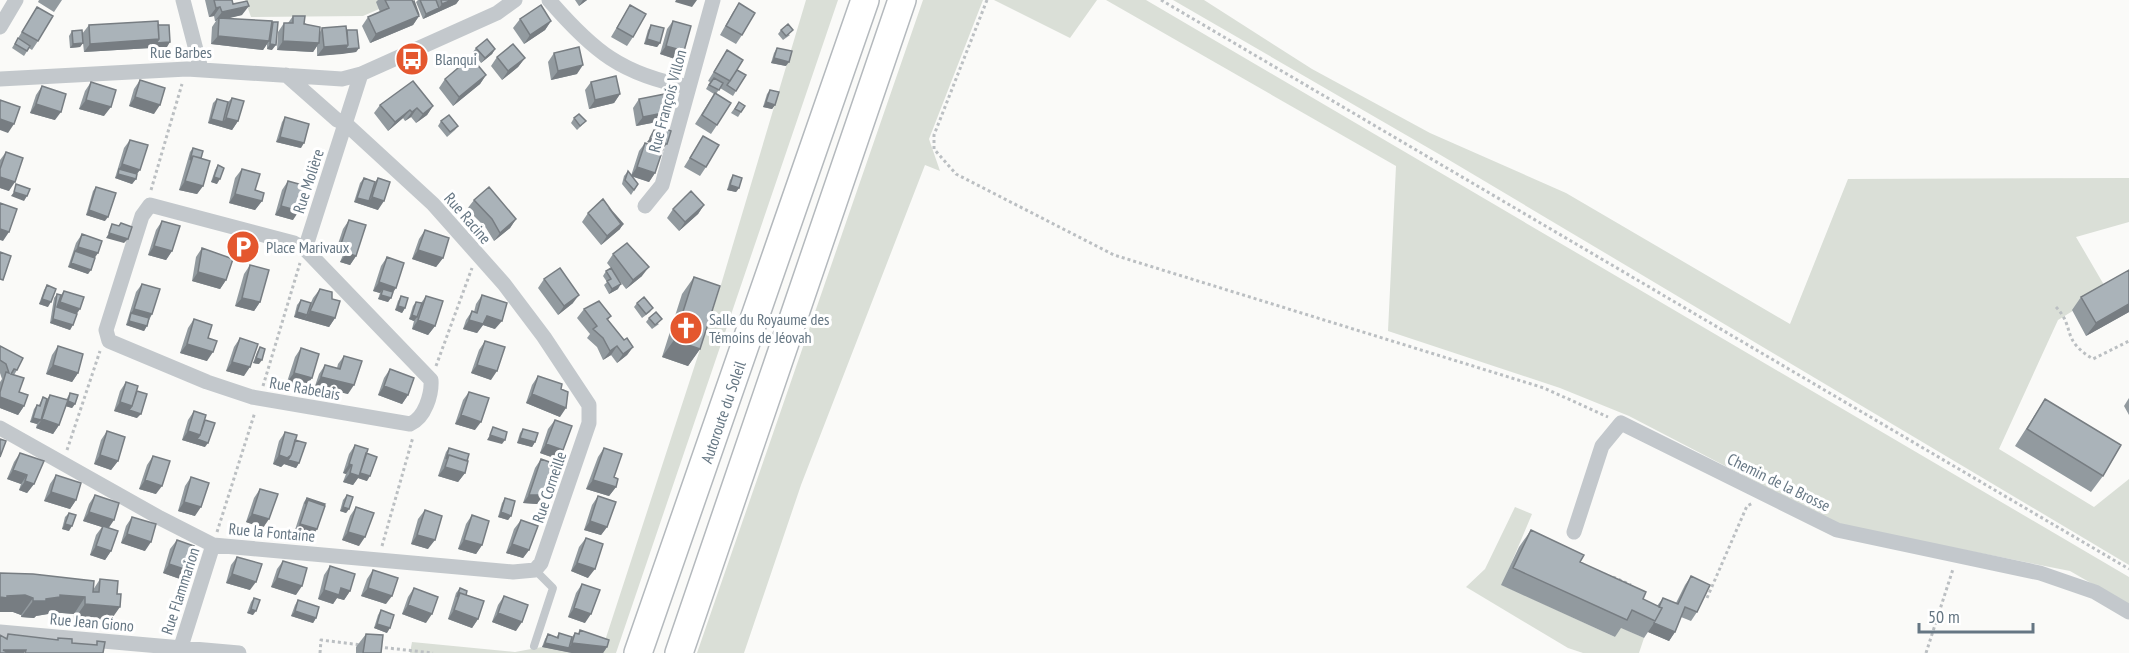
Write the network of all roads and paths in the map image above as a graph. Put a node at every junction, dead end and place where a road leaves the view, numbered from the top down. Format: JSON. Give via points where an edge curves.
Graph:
{"nodes":[{"id":1,"x":16,"y":0,"type":"edge"},
{"id":2,"x":183,"y":0,"type":"edge"},
{"id":3,"x":515,"y":0,"type":"edge"},
{"id":4,"x":549,"y":0,"type":"edge"},
{"id":5,"x":713,"y":0,"type":"edge"},
{"id":6,"x":865,"y":0,"type":"edge"},
{"id":7,"x":902,"y":0,"type":"edge"},
{"id":8,"x":1161,"y":0,"type":"edge"},
{"id":9,"x":987,"y":1,"type":"edge"},
{"id":10,"x":0,"y":27,"type":"edge"},
{"id":11,"x":194,"y":69,"type":"junction"},
{"id":12,"x":361,"y":74,"type":"junction"},
{"id":13,"x":286,"y":75,"type":"junction"},
{"id":14,"x":0,"y":79,"type":"edge"},
{"id":15,"x":689,"y":87,"type":"junction"},
{"id":16,"x":346,"y":124,"type":"junction"},
{"id":17,"x":645,"y":206,"type":"dead end"},
{"id":18,"x":145,"y":209,"type":"junction"},
{"id":19,"x":305,"y":249,"type":"junction"},
{"id":20,"x":477,"y":255,"type":"junction"},
{"id":21,"x":2056,"y":307,"type":"dead end"},
{"id":22,"x":105,"y":335,"type":"junction"},
{"id":23,"x":2129,"y":341,"type":"edge"},
{"id":24,"x":431,"y":380,"type":"junction"},
{"id":25,"x":260,"y":398,"type":"junction"},
{"id":26,"x":590,"y":412,"type":"joint"},
{"id":27,"x":418,"y":421,"type":"junction"},
{"id":28,"x":1621,"y":423,"type":"junction"},
{"id":29,"x":0,"y":428,"type":"edge"},
{"id":30,"x":63,"y":463,"type":"junction"},
{"id":31,"x":1766,"y":497,"type":"junction"},
{"id":32,"x":1574,"y":532,"type":"dead end"},
{"id":33,"x":213,"y":545,"type":"junction"},
{"id":34,"x":1958,"y":556,"type":"junction"},
{"id":35,"x":378,"y":560,"type":"junction"},
{"id":36,"x":2129,"y":569,"type":"edge"},
{"id":37,"x":535,"y":570,"type":"junction"},
{"id":38,"x":1609,"y":576,"type":"edge"},
{"id":39,"x":1631,"y":585,"type":"edge"},
{"id":40,"x":1707,"y":598,"type":"edge"},
{"id":41,"x":2129,"y":612,"type":"edge"},
{"id":42,"x":0,"y":632,"type":"edge"},
{"id":43,"x":366,"y":645,"type":"edge"},
{"id":44,"x":534,"y":646,"type":"dead end"},
{"id":45,"x":377,"y":647,"type":"edge"},
{"id":46,"x":180,"y":650,"type":"edge"},
{"id":47,"x":239,"y":653,"type":"edge"},
{"id":48,"x":320,"y":653,"type":"edge"},
{"id":49,"x":433,"y":653,"type":"edge"},
{"id":50,"x":638,"y":653,"type":"edge"},
{"id":51,"x":679,"y":653,"type":"edge"},
{"id":52,"x":1926,"y":653,"type":"edge"}],
"edges":[{"from":1,"to":10,"type":"street"},
{"from":2,"to":11,"type":"street"},
{"from":3,"to":12,"type":"street","name":"Rue Barbes","via":[[497,13]]},
{"from":4,"to":15,"type":"street","via":[[573,29],[616,63],[659,82]]},
{"from":5,"to":15,"type":"street","name":"Rue François Villon"},
{"from":6,"to":50,"type":"highway","name":"Autoroute du Soleil"},
{"from":7,"to":51,"type":"highway"},
{"from":8,"to":36,"type":"path"},
{"from":9,"to":28,"type":"path","via":[[934,135],[934,149],[956,174],[1114,255],[1544,388]]},
{"from":11,"to":13,"type":"street","name":"Rue Barbes"},
{"from":11,"to":14,"type":"street","name":"Rue Barbes"},
{"from":11,"to":18,"type":"path"},
{"from":12,"to":13,"type":"street","name":"Rue Barbes","via":[[342,79]]},
{"from":12,"to":16,"type":"street","name":"Rue Molière"},
{"from":13,"to":16,"type":"street","name":"Rue Racine"},
{"from":15,"to":17,"type":"street","name":"Rue François Villon","via":[[662,185]]},
{"from":16,"to":19,"type":"street","name":"Rue Molière"},
{"from":16,"to":20,"type":"street","name":"Rue Racine","via":[[433,204]]},
{"from":18,"to":19,"type":"street","via":[[156,205]]},
{"from":18,"to":22,"type":"street"},
{"from":19,"to":24,"type":"street"},
{"from":19,"to":25,"type":"path"},
{"from":20,"to":24,"type":"path"},
{"from":20,"to":26,"type":"street","name":"Rue Racine","via":[[544,337]]},
{"from":21,"to":23,"type":"path","via":[[2063,314],[2069,339],[2093,359]]},
{"from":22,"to":25,"type":"street","name":"Rue Rabelais","via":[[116,345],[207,382]]},
{"from":22,"to":30,"type":"path"},
{"from":24,"to":27,"type":"street"},
{"from":25,"to":27,"type":"street","name":"Rue Rabelais","via":[[410,424]]},
{"from":25,"to":33,"type":"path"},
{"from":26,"to":37,"type":"street","name":"Rue Corneille","via":[[557,518]]},
{"from":27,"to":35,"type":"path"},
{"from":28,"to":31,"type":"street","name":"Chemin de la Brosse"},
{"from":28,"to":32,"type":"street","via":[[1602,446]]},
{"from":29,"to":30,"type":"street","name":"Rue la Fontaine"},
{"from":30,"to":33,"type":"street","name":"Rue la Fontaine"},
{"from":31,"to":34,"type":"street","name":"Chemin de la Brosse","via":[[1837,530]]},
{"from":31,"to":40,"type":"path","via":[[1747,506]]},
{"from":33,"to":35,"type":"street","name":"Rue la Fontaine"},
{"from":33,"to":46,"type":"street","name":"Rue Flammarion"},
{"from":34,"to":41,"type":"street","name":"Chemin de la Brosse","via":[[2068,582]]},
{"from":34,"to":52,"type":"path"},
{"from":35,"to":37,"type":"street","name":"Rue la Fontaine","via":[[513,572]]},
{"from":37,"to":44,"type":"lane","via":[[554,588]]},
{"from":38,"to":39,"type":"path"},
{"from":42,"to":46,"type":"street","name":"Rue Jean Giono"},
{"from":43,"to":48,"type":"path","via":[[321,640]]},
{"from":45,"to":49,"type":"path"},
{"from":46,"to":47,"type":"street","name":"Rue Flammarion"}]}
